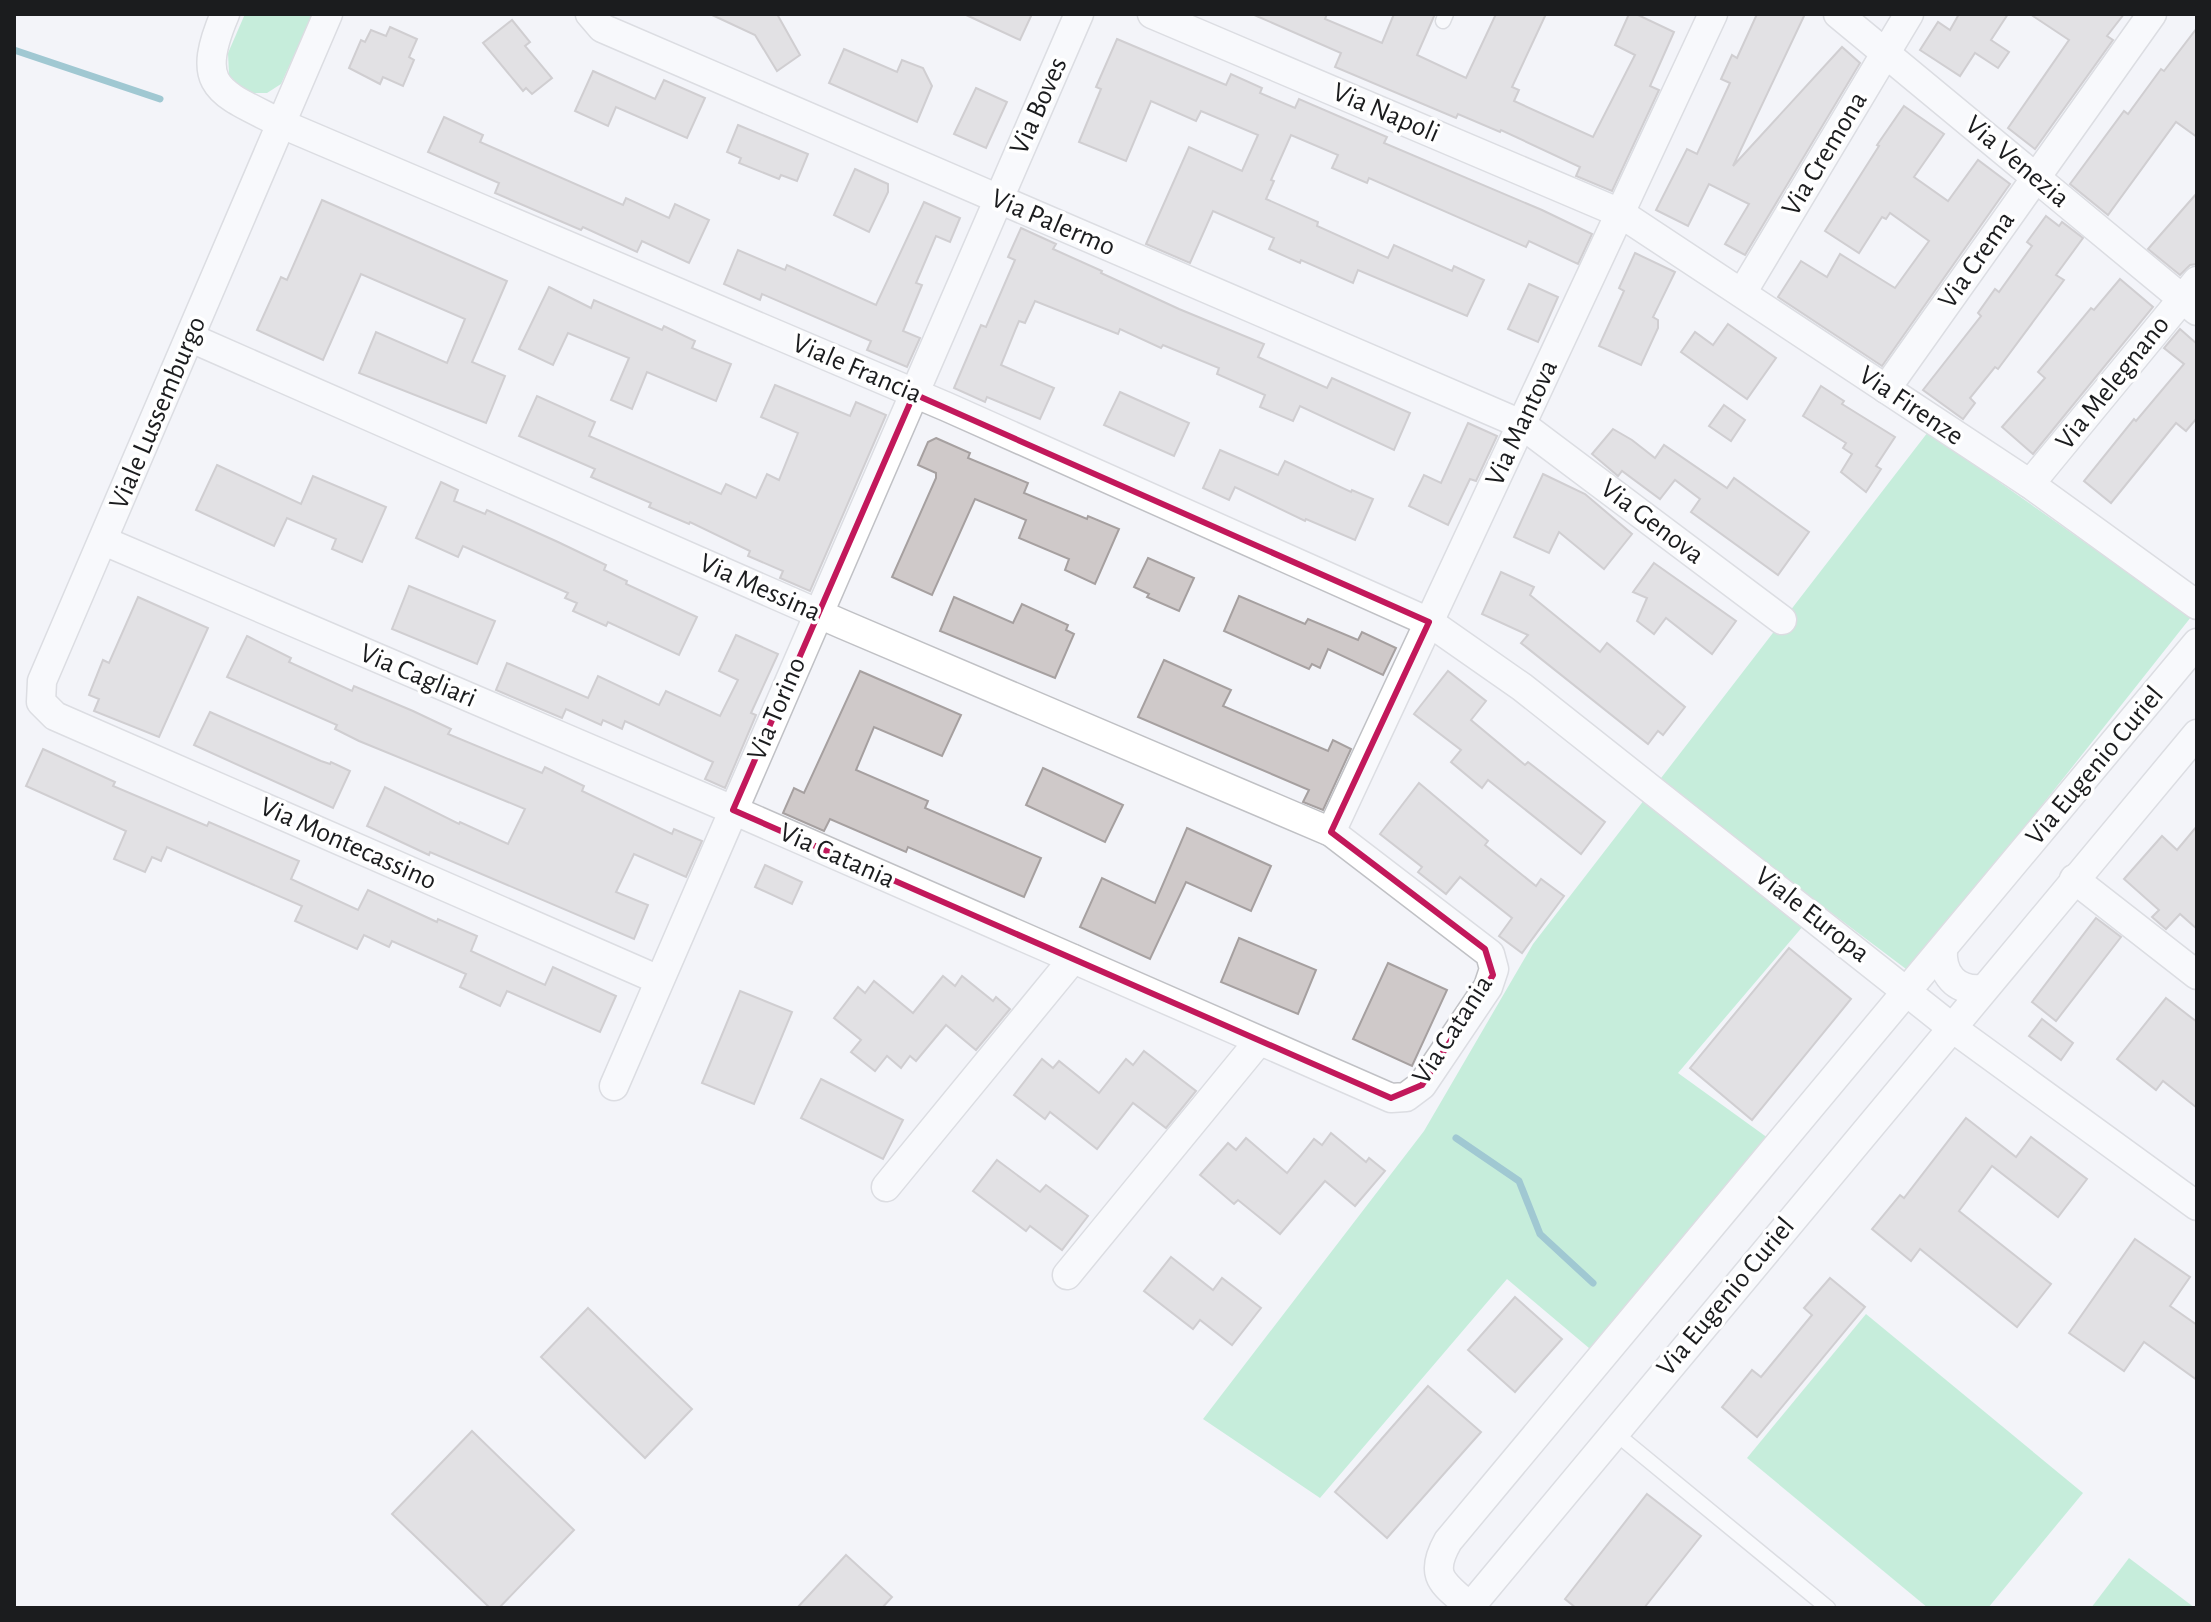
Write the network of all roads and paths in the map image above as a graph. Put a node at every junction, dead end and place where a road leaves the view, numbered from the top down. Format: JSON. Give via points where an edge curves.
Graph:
{"nodes":[{"id":1,"x":225,"y":14,"type":"edge"},
{"id":2,"x":328,"y":14,"type":"edge"},
{"id":3,"x":590,"y":14,"type":"edge"},
{"id":4,"x":1079,"y":14,"type":"edge"},
{"id":5,"x":1152,"y":14,"type":"edge"},
{"id":6,"x":1713,"y":14,"type":"edge"},
{"id":7,"x":1838,"y":14,"type":"edge"},
{"id":8,"x":1909,"y":14,"type":"edge"},
{"id":9,"x":2152,"y":14,"type":"edge"},
{"id":10,"x":1885,"y":53,"type":"junction"},
{"id":11,"x":282,"y":124,"type":"junction"},
{"id":12,"x":2035,"y":177,"type":"junction"},
{"id":13,"x":998,"y":199,"type":"junction"},
{"id":14,"x":1620,"y":213,"type":"junction"},
{"id":15,"x":1742,"y":293,"type":"junction"},
{"id":16,"x":2192,"y":297,"type":"edge"},
{"id":17,"x":191,"y":338,"type":"junction"},
{"id":18,"x":1886,"y":389,"type":"junction"},
{"id":19,"x":914,"y":394,"type":"junction"},
{"id":20,"x":1521,"y":424,"type":"junction"},
{"id":21,"x":2030,"y":484,"type":"junction"},
{"id":22,"x":104,"y":541,"type":"junction"},
{"id":23,"x":2197,"y":605,"type":"edge"},
{"id":24,"x":818,"y":614,"type":"junction"},
{"id":25,"x":1782,"y":620,"type":"dead end"},
{"id":26,"x":1429,"y":622,"type":"junction"},
{"id":27,"x":2193,"y":654,"type":"edge"},
{"id":28,"x":41,"y":702,"type":"joint"},
{"id":29,"x":2197,"y":734,"type":"edge"},
{"id":30,"x":733,"y":810,"type":"junction"},
{"id":31,"x":1331,"y":832,"type":"junction"},
{"id":32,"x":2074,"y":879,"type":"junction"},
{"id":33,"x":1943,"y":949,"type":"junction"},
{"id":34,"x":1073,"y":959,"type":"junction"},
{"id":35,"x":2197,"y":975,"type":"edge"},
{"id":36,"x":659,"y":980,"type":"junction"},
{"id":37,"x":1983,"y":989,"type":"junction"},
{"id":38,"x":1908,"y":991,"type":"junction"},
{"id":39,"x":1951,"y":1027,"type":"junction"},
{"id":40,"x":1259,"y":1041,"type":"junction"},
{"id":41,"x":614,"y":1086,"type":"dead end"},
{"id":42,"x":886,"y":1187,"type":"dead end"},
{"id":43,"x":2197,"y":1206,"type":"edge"},
{"id":44,"x":1067,"y":1275,"type":"dead end"},
{"id":45,"x":1614,"y":1432,"type":"junction"},
{"id":46,"x":1470,"y":1607,"type":"edge"},
{"id":47,"x":1828,"y":1608,"type":"edge"}],
"edges":[{"from":1,"to":11,"type":"street","via":[[210,63],[218,87]]},
{"from":2,"to":11,"type":"street","name":"Viale Lussemburgo"},
{"from":3,"to":13,"type":"street","name":"Via Palermo","via":[[602,28]]},
{"from":4,"to":13,"type":"street","name":"Via Boves"},
{"from":5,"to":14,"type":"street","name":"Via Napoli"},
{"from":6,"to":14,"type":"street","name":"Via Mantova"},
{"from":7,"to":10,"type":"street","name":"Via Venezia"},
{"from":8,"to":10,"type":"street","name":"Via Cremona"},
{"from":9,"to":12,"type":"street","name":"Via Crema"},
{"from":10,"to":12,"type":"street","name":"Via Venezia"},
{"from":10,"to":15,"type":"street","name":"Via Cremona"},
{"from":11,"to":17,"type":"street","name":"Viale Lussemburgo"},
{"from":11,"to":19,"type":"street","name":"Viale Francia"},
{"from":12,"to":16,"type":"street","name":"Via Venezia"},
{"from":12,"to":18,"type":"street","name":"Via Crema"},
{"from":13,"to":19,"type":"street","name":"Via Torino"},
{"from":13,"to":20,"type":"street","name":"Via Palermo"},
{"from":14,"to":15,"type":"street","name":"Via Firenze"},
{"from":14,"to":20,"type":"street","name":"Via Mantova"},
{"from":15,"to":18,"type":"street","name":"Via Firenze"},
{"from":16,"to":21,"type":"street","name":"Via Melegnano"},
{"from":17,"to":22,"type":"street","name":"Viale Lussemburgo"},
{"from":17,"to":24,"type":"street","name":"Via Messina"},
{"from":18,"to":21,"type":"street","name":"Via Firenze"},
{"from":19,"to":24,"type":"street","name":"Via Torino"},
{"from":19,"to":26,"type":"street","name":"Viale Francia"},
{"from":20,"to":25,"type":"street","name":"Via Genova"},
{"from":20,"to":26,"type":"street","name":"Via Mantova"},
{"from":21,"to":23,"type":"street","name":"Via Firenze"},
{"from":22,"to":28,"type":"street","name":"Viale Lussemburgo","via":[[42,681]]},
{"from":22,"to":30,"type":"street","name":"Via Cagliari"},
{"from":24,"to":30,"type":"street","name":"Via Torino"},
{"from":24,"to":31,"type":"street","name":"Via Messina"},
{"from":26,"to":31,"type":"street","name":"Via Mantova"},
{"from":26,"to":38,"type":"street","name":"Viale Europa","via":[[1522,687]]},
{"from":27,"to":33,"type":"street","name":"Via Eugenio Curiel"},
{"from":28,"to":36,"type":"street","name":"Via Montecassino","via":[[55,716]]},
{"from":29,"to":32,"type":"street","name":"Via Eugenio Curiel"},
{"from":30,"to":34,"type":"street","name":"Via Catania"},
{"from":30,"to":36,"type":"street","name":"Via Torino"},
{"from":31,"to":40,"type":"street","name":"Via Catania","via":[[1485,949],[1493,975],[1422,1085],[1406,1097],[1391,1098]]},
{"from":32,"to":35,"type":"street"},
{"from":32,"to":37,"type":"street","name":"Via Eugenio Curiel"},
{"from":33,"to":37,"type":"street","via":[[1944,969],[1953,981]]},
{"from":33,"to":38,"type":"street","name":"Via Eugenio Curiel"},
{"from":34,"to":40,"type":"street","name":"Via Catania"},
{"from":34,"to":42,"type":"street"},
{"from":36,"to":41,"type":"street","name":"Via Torino"},
{"from":37,"to":39,"type":"street","name":"Via Eugenio Curiel"},
{"from":38,"to":39,"type":"street","name":"Viale Europa"},
{"from":38,"to":46,"type":"street","name":"Via Eugenio Curiel","via":[[1451,1538],[1437,1564],[1441,1580]]},
{"from":39,"to":43,"type":"street","name":"Viale Europa"},
{"from":39,"to":45,"type":"street","name":"Via Eugenio Curiel"},
{"from":40,"to":44,"type":"street"},
{"from":45,"to":46,"type":"street","name":"Via Eugenio Curiel"},
{"from":45,"to":47,"type":"lane"}]}
